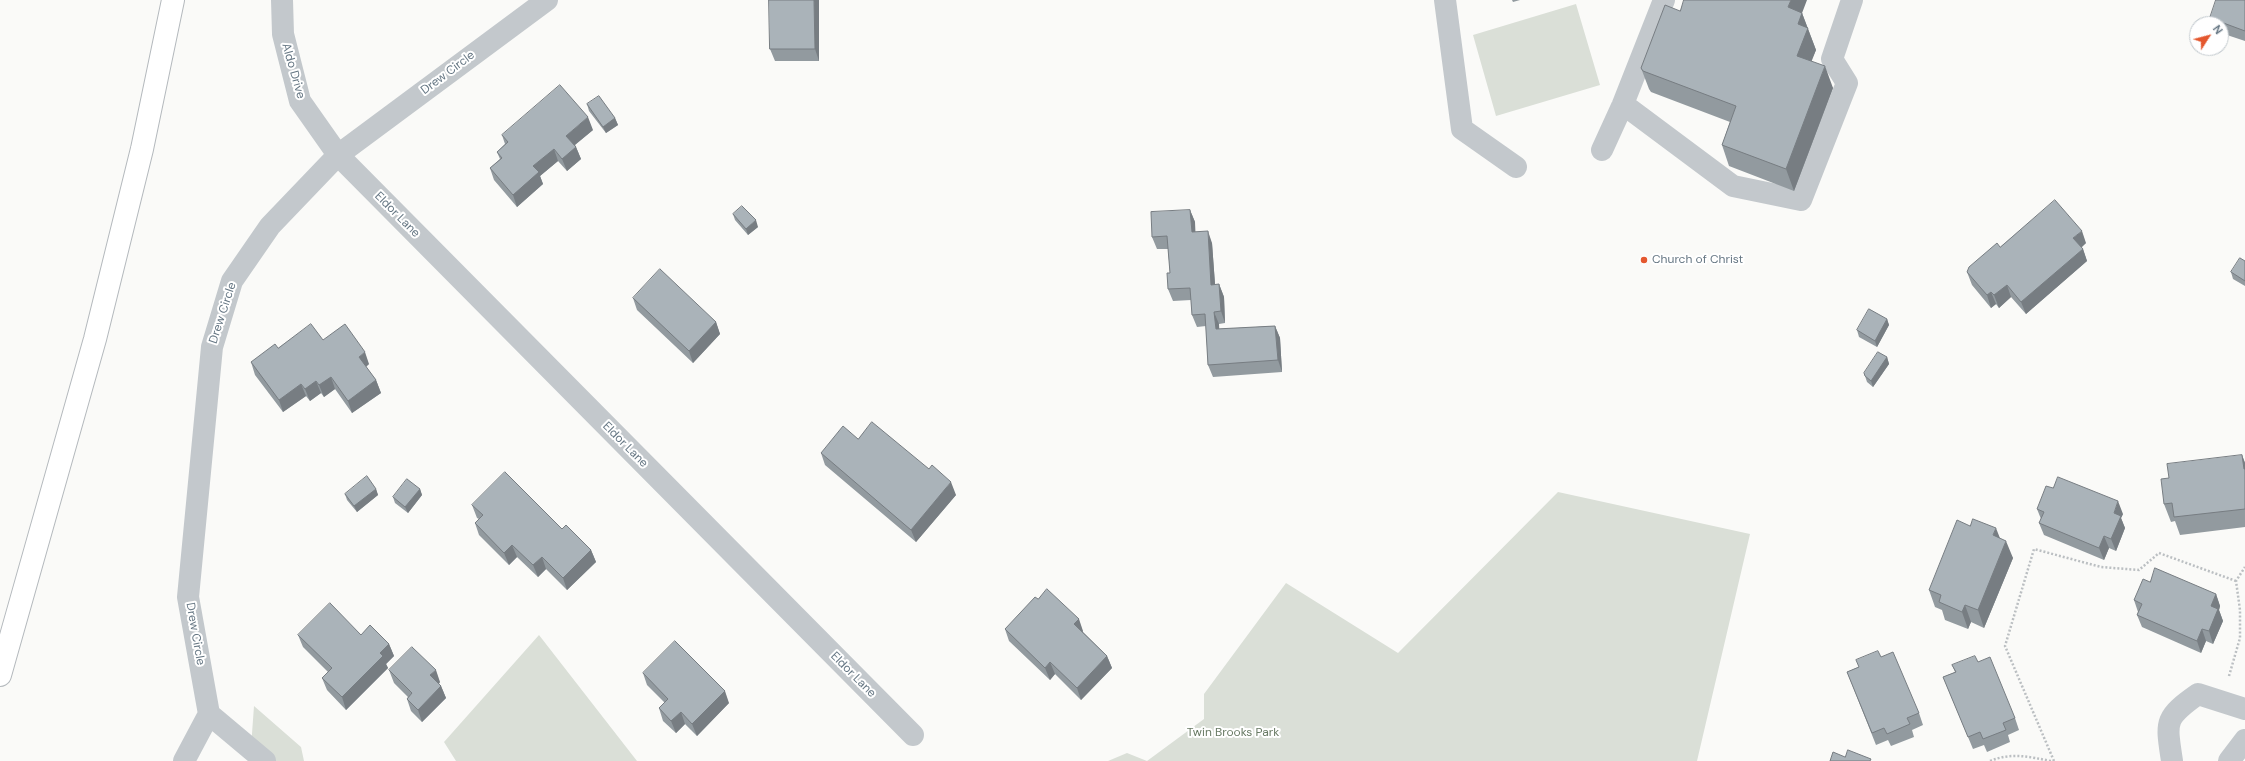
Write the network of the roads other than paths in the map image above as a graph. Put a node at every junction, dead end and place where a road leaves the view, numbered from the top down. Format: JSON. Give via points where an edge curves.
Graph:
{"nodes":[{"id":1,"x":173,"y":0,"type":"edge"},
{"id":2,"x":282,"y":0,"type":"edge"},
{"id":3,"x":547,"y":0,"type":"edge"},
{"id":4,"x":1445,"y":0,"type":"edge"},
{"id":5,"x":1664,"y":0,"type":"edge"},
{"id":6,"x":1852,"y":0,"type":"edge"},
{"id":7,"x":1623,"y":104,"type":"junction"},
{"id":8,"x":1602,"y":150,"type":"dead end"},
{"id":9,"x":338,"y":155,"type":"junction"},
{"id":10,"x":1516,"y":167,"type":"dead end"},
{"id":11,"x":0,"y":675,"type":"edge"},
{"id":12,"x":2245,"y":709,"type":"edge"},
{"id":13,"x":209,"y":714,"type":"junction"},
{"id":14,"x":913,"y":735,"type":"dead end"},
{"id":15,"x":2245,"y":740,"type":"edge"},
{"id":16,"x":184,"y":761,"type":"edge"},
{"id":17,"x":265,"y":761,"type":"edge"},
{"id":18,"x":2172,"y":761,"type":"edge"},
{"id":19,"x":2229,"y":761,"type":"edge"}],
"edges":[{"from":1,"to":11,"type":"highway","via":[[151,111],[104,304]]},
{"from":2,"to":9,"type":"street","name":"Aldo Drive","via":[[283,34],[300,101]]},
{"from":3,"to":9,"type":"street","name":"Drew Circle"},
{"from":4,"to":10,"type":"street","via":[[1462,129]]},
{"from":5,"to":7,"type":"street"},
{"from":6,"to":7,"type":"street","via":[[1832,59],[1847,83],[1801,200],[1733,186]]},
{"from":7,"to":8,"type":"street"},
{"from":9,"to":13,"type":"street","name":"Drew Circle","via":[[270,226],[232,281],[212,347],[188,597]]},
{"from":9,"to":14,"type":"street","name":"Eldor Lane"},
{"from":12,"to":18,"type":"street","via":[[2198,694],[2176,709],[2167,728]]},
{"from":13,"to":16,"type":"street"},
{"from":13,"to":17,"type":"street"},
{"from":15,"to":19,"type":"street"}]}
